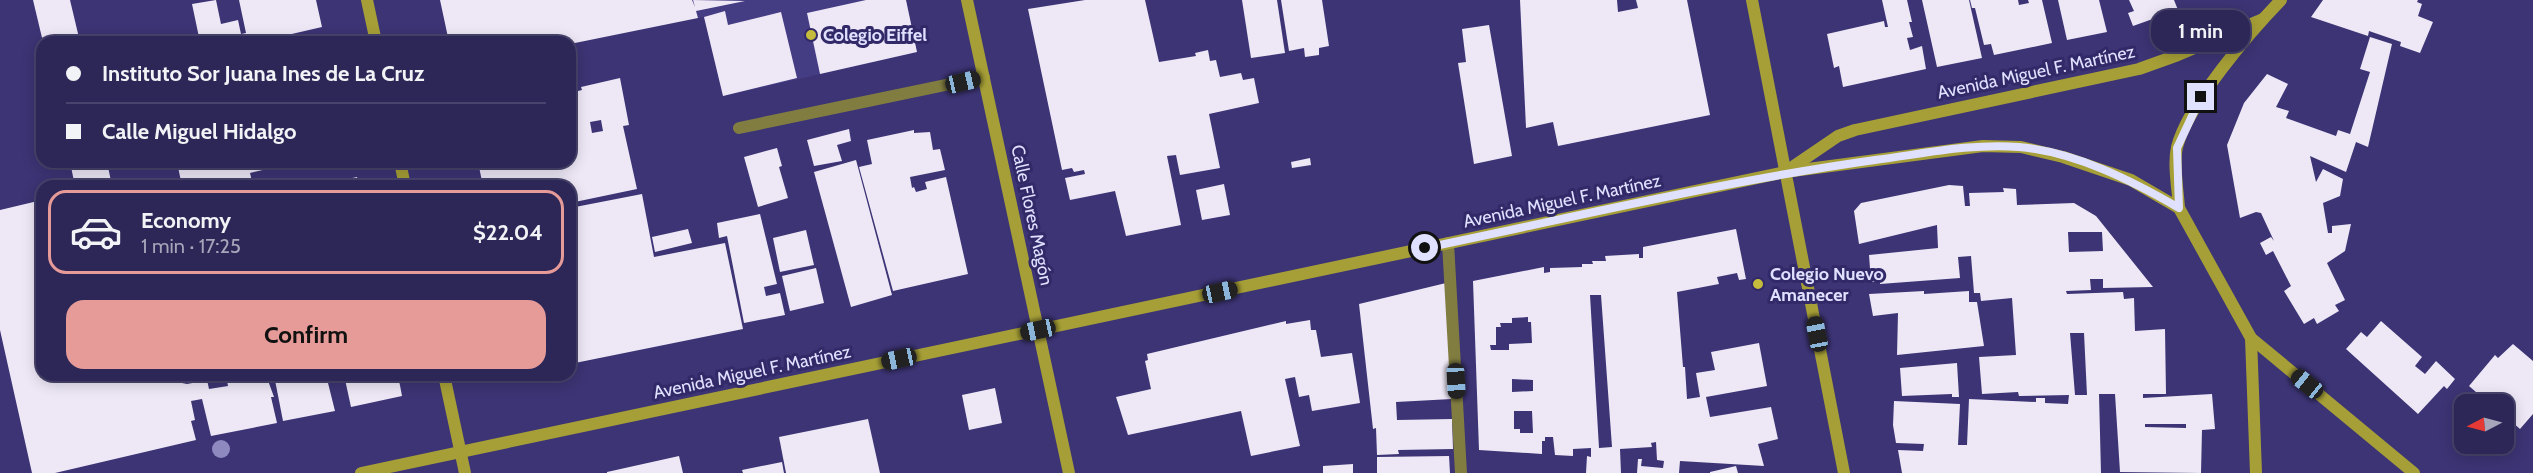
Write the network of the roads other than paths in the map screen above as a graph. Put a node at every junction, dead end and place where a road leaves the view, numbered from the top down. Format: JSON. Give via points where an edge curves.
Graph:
{"nodes":[{"id":1,"x":367,"y":0,"type":"edge"},
{"id":2,"x":967,"y":0,"type":"edge"},
{"id":3,"x":1752,"y":0,"type":"edge"},
{"id":4,"x":2281,"y":0,"type":"edge"},
{"id":5,"x":2263,"y":19,"type":"junction"},
{"id":6,"x":375,"y":36,"type":"edge"},
{"id":7,"x":984,"y":77,"type":"junction"},
{"id":8,"x":739,"y":128,"type":"dead end"},
{"id":9,"x":1785,"y":172,"type":"junction"},
{"id":10,"x":2179,"y":208,"type":"junction"},
{"id":11,"x":1448,"y":243,"type":"junction"},
{"id":12,"x":1038,"y":330,"type":"junction"},
{"id":13,"x":2252,"y":338,"type":"junction"},
{"id":14,"x":445,"y":381,"type":"edge"},
{"id":15,"x":460,"y":452,"type":"junction"},
{"id":16,"x":361,"y":473,"type":"edge"},
{"id":17,"x":465,"y":473,"type":"edge"},
{"id":18,"x":1069,"y":473,"type":"edge"},
{"id":19,"x":1461,"y":473,"type":"edge"},
{"id":20,"x":1844,"y":473,"type":"edge"},
{"id":21,"x":2256,"y":473,"type":"edge"},
{"id":22,"x":2414,"y":473,"type":"edge"}],
"edges":[{"from":1,"to":6,"type":"main road"},
{"from":2,"to":7,"type":"main road","name":"Calle Flores Magón"},
{"from":3,"to":9,"type":"main road"},
{"from":4,"to":5,"type":"main road"},
{"from":5,"to":9,"type":"main road","name":"Avenida Miguel F. Martínez","via":[[2129,71],[1855,130],[1838,136]]},
{"from":5,"to":10,"type":"main road","via":[[2201,97],[2177,148]]},
{"from":7,"to":8,"type":"lane"},
{"from":7,"to":12,"type":"main road","name":"Calle Flores Magón"},
{"from":9,"to":10,"type":"main road","name":"Avenida Miguel F. Martínez","via":[[1983,146],[2021,147],[2131,180]]},
{"from":9,"to":11,"type":"main road","name":"Avenida Miguel F. Martínez"},
{"from":9,"to":20,"type":"main road"},
{"from":10,"to":13,"type":"main road"},
{"from":11,"to":12,"type":"main road","name":"Avenida Miguel F. Martínez"},
{"from":11,"to":19,"type":"lane"},
{"from":12,"to":15,"type":"main road","name":"Avenida Miguel F. Martínez"},
{"from":12,"to":18,"type":"main road","name":"Calle Flores Magón"},
{"from":13,"to":21,"type":"main road"},
{"from":13,"to":22,"type":"main road"},
{"from":14,"to":15,"type":"main road"},
{"from":15,"to":16,"type":"main road","name":"Avenida Miguel F. Martínez"},
{"from":15,"to":17,"type":"main road"}]}
